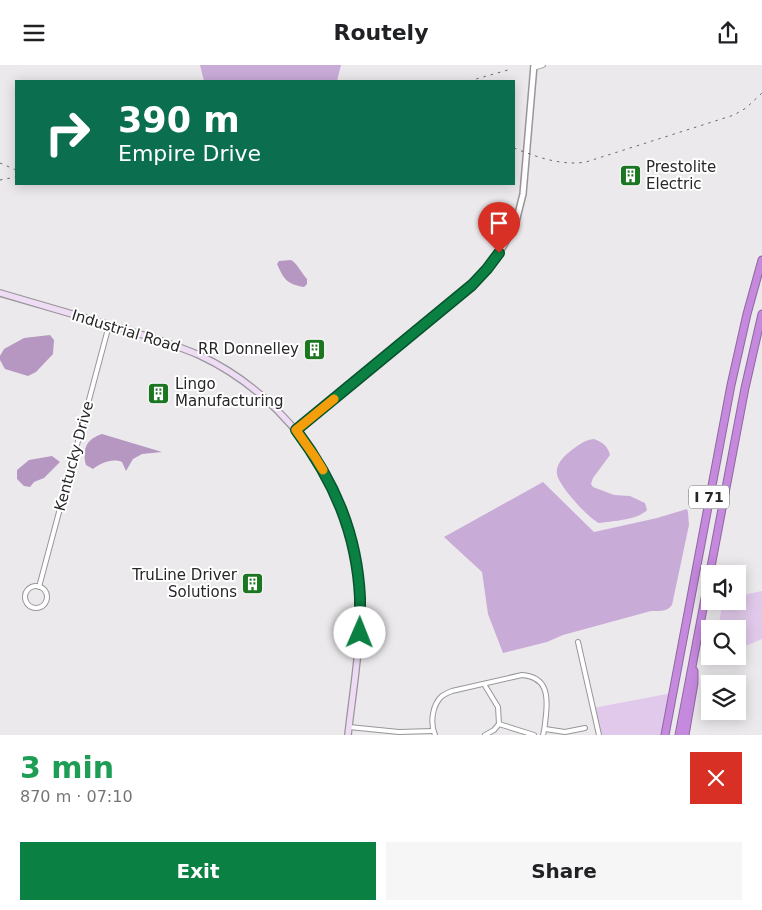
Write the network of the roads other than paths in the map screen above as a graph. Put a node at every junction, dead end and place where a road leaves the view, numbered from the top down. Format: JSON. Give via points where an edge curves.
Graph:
{"nodes":[{"id":1,"x":543,"y":65,"type":"edge"},
{"id":2,"x":534,"y":66,"type":"edge"},
{"id":3,"x":762,"y":260,"type":"edge"},
{"id":4,"x":0,"y":293,"type":"edge"},
{"id":5,"x":762,"y":314,"type":"edge"},
{"id":6,"x":109,"y":325,"type":"junction"},
{"id":7,"x":296,"y":430,"type":"junction"},
{"id":8,"x":39,"y":587,"type":"junction"},
{"id":9,"x":578,"y":642,"type":"dead end"},
{"id":10,"x":694,"y":656,"type":"junction"},
{"id":11,"x":484,"y":684,"type":"junction"},
{"id":12,"x":498,"y":724,"type":"junction"},
{"id":13,"x":349,"y":727,"type":"junction"},
{"id":14,"x":585,"y":728,"type":"dead end"},
{"id":15,"x":545,"y":729,"type":"junction"},
{"id":16,"x":434,"y":733,"type":"edge"},
{"id":17,"x":348,"y":735,"type":"edge"},
{"id":18,"x":485,"y":735,"type":"edge"},
{"id":19,"x":534,"y":735,"type":"edge"},
{"id":20,"x":542,"y":735,"type":"edge"},
{"id":21,"x":599,"y":735,"type":"edge"},
{"id":22,"x":665,"y":735,"type":"edge"},
{"id":23,"x":679,"y":735,"type":"edge"},
{"id":24,"x":685,"y":735,"type":"edge"}],
"edges":[{"from":1,"to":2,"type":"street"},
{"from":2,"to":7,"type":"street","via":[[522,194],[515,225],[498,255],[472,285]]},
{"from":3,"to":22,"type":"highway","number":"I 71","via":[[731,385]]},
{"from":4,"to":6,"type":"main road","name":"Industrial Road"},
{"from":5,"to":10,"type":"highway","number":"I 71"},
{"from":6,"to":7,"type":"main road","name":"Industrial Road","via":[[169,343],[213,362],[261,396]]},
{"from":6,"to":8,"type":"street","name":"Kentucky Drive"},
{"from":7,"to":13,"type":"main road","name":"Industrial Road","via":[[337,497],[357,566],[360,633]]},
{"from":8,"to":8,"type":"street","via":[[31,587],[25,595],[28,604],[34,607],[41,606],[46,600],[45,592]]},
{"from":9,"to":21,"type":"street"},
{"from":10,"to":23,"type":"highway","number":"I 71"},
{"from":10,"to":24,"type":"highway","via":[[694,683]]},
{"from":11,"to":12,"type":"street","via":[[498,707]]},
{"from":11,"to":15,"type":"street","via":[[522,675],[536,679],[547,697]]},
{"from":11,"to":16,"type":"street","via":[[443,695],[433,711]]},
{"from":12,"to":18,"type":"street"},
{"from":12,"to":19,"type":"street"},
{"from":13,"to":16,"type":"street"},
{"from":13,"to":17,"type":"main road","name":"Industrial Road"},
{"from":14,"to":15,"type":"street","via":[[565,732]]},
{"from":15,"to":20,"type":"street"}]}
